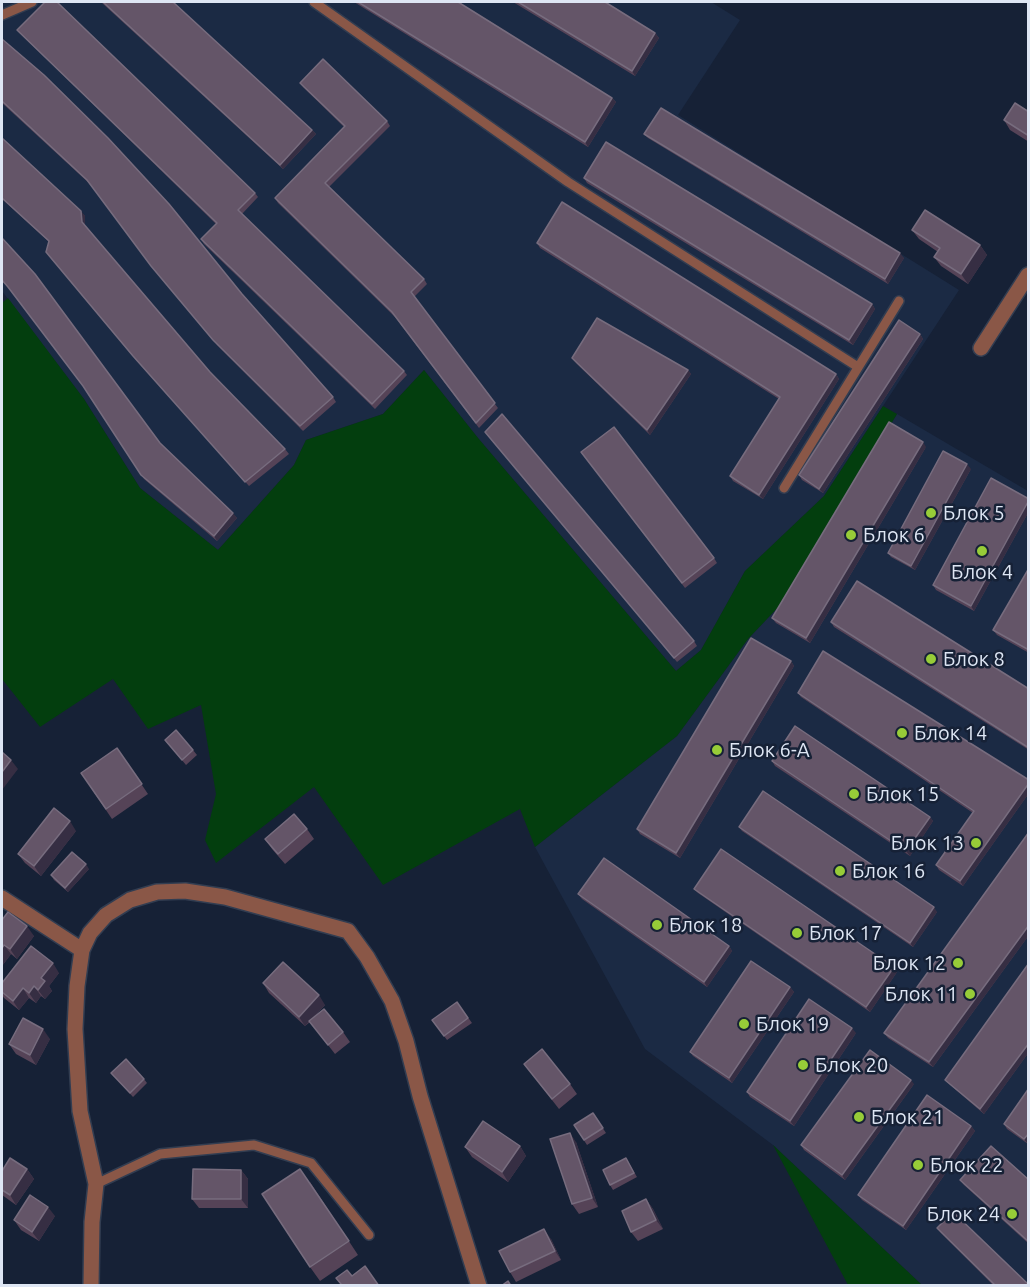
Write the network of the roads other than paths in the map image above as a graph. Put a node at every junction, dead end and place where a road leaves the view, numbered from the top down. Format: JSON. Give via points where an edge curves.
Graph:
{"nodes":[{"id":1,"x":32,"y":2,"type":"edge"},
{"id":2,"x":314,"y":2,"type":"edge"},
{"id":3,"x":2,"y":15,"type":"edge"},
{"id":4,"x":1029,"y":274,"type":"edge"},
{"id":5,"x":899,"y":301,"type":"dead end"},
{"id":6,"x":981,"y":348,"type":"dead end"},
{"id":7,"x":858,"y":367,"type":"junction"},
{"id":8,"x":784,"y":488,"type":"dead end"},
{"id":9,"x":2,"y":898,"type":"edge"},
{"id":10,"x":82,"y":950,"type":"junction"},
{"id":11,"x":96,"y":1184,"type":"junction"},
{"id":12,"x":369,"y":1235,"type":"dead end"},
{"id":13,"x":91,"y":1286,"type":"edge"},
{"id":14,"x":479,"y":1286,"type":"edge"}],
"edges":[{"from":1,"to":3,"type":"lane"},
{"from":2,"to":7,"type":"lane","via":[[568,182]]},
{"from":4,"to":6,"type":"street"},
{"from":5,"to":7,"type":"lane"},
{"from":7,"to":8,"type":"lane"},
{"from":9,"to":10,"type":"street"},
{"from":10,"to":11,"type":"street","via":[[77,986],[80,1111]]},
{"from":10,"to":14,"type":"street","via":[[90,933],[106,915],[130,900],[158,892],[185,891],[225,897],[348,931],[392,1000]]},
{"from":11,"to":12,"type":"lane","via":[[160,1154],[254,1145],[311,1163]]},
{"from":11,"to":13,"type":"street"}]}
